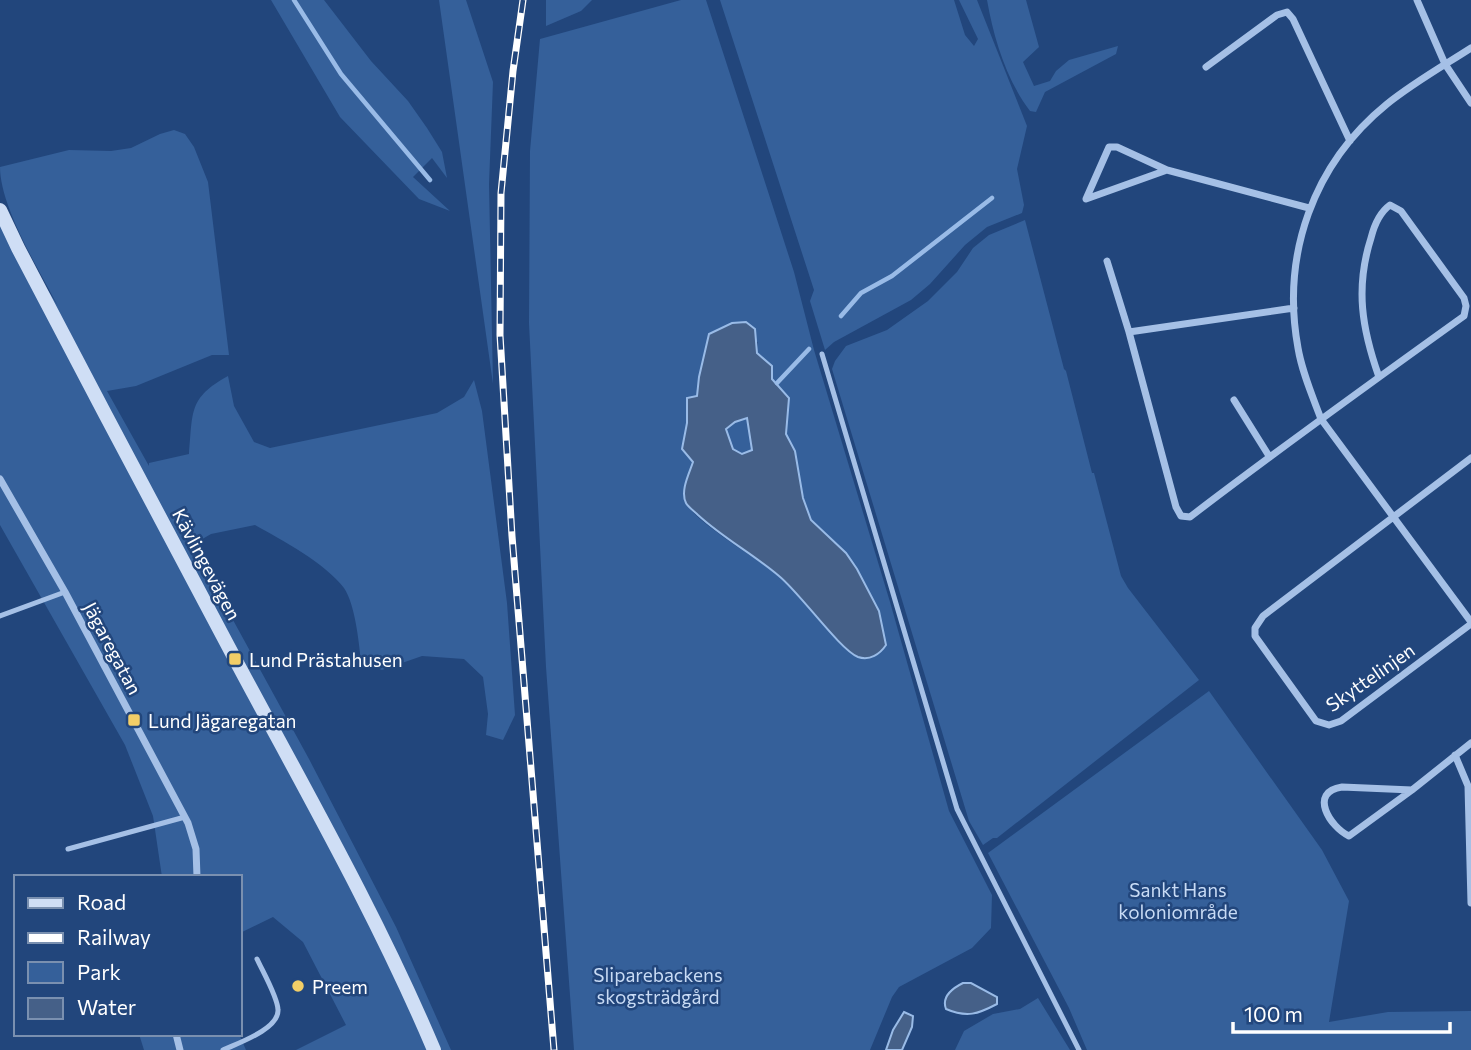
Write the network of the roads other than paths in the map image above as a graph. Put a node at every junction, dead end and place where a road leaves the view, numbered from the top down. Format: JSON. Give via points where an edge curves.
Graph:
{"nodes":[{"id":1,"x":1417,"y":0,"type":"edge"},
{"id":2,"x":1471,"y":48,"type":"edge"},
{"id":3,"x":1445,"y":64,"type":"junction"},
{"id":4,"x":1206,"y":67,"type":"dead end"},
{"id":5,"x":1471,"y":103,"type":"edge"},
{"id":6,"x":1350,"y":141,"type":"junction"},
{"id":7,"x":1167,"y":170,"type":"junction"},
{"id":8,"x":1308,"y":208,"type":"junction"},
{"id":9,"x":0,"y":210,"type":"edge"},
{"id":10,"x":1107,"y":261,"type":"dead end"},
{"id":11,"x":1294,"y":308,"type":"junction"},
{"id":12,"x":1129,"y":332,"type":"junction"},
{"id":13,"x":822,"y":354,"type":"dead end"},
{"id":14,"x":1379,"y":377,"type":"junction"},
{"id":15,"x":1234,"y":400,"type":"dead end"},
{"id":16,"x":1321,"y":419,"type":"junction"},
{"id":17,"x":1269,"y":456,"type":"junction"},
{"id":18,"x":1471,"y":458,"type":"edge"},
{"id":19,"x":0,"y":479,"type":"edge"},
{"id":20,"x":1393,"y":518,"type":"junction"},
{"id":21,"x":65,"y":592,"type":"junction"},
{"id":22,"x":0,"y":615,"type":"edge"},
{"id":23,"x":1471,"y":623,"type":"edge"},
{"id":24,"x":1471,"y":743,"type":"edge"},
{"id":25,"x":1455,"y":755,"type":"junction"},
{"id":26,"x":1412,"y":790,"type":"junction"},
{"id":27,"x":185,"y":817,"type":"junction"},
{"id":28,"x":68,"y":849,"type":"dead end"},
{"id":29,"x":197,"y":875,"type":"edge"},
{"id":30,"x":1471,"y":903,"type":"edge"},
{"id":31,"x":257,"y":959,"type":"dead end"},
{"id":32,"x":223,"y":1050,"type":"edge"},
{"id":33,"x":434,"y":1050,"type":"edge"},
{"id":34,"x":1079,"y":1050,"type":"edge"}],
"edges":[{"from":1,"to":3,"type":"street"},
{"from":2,"to":3,"type":"street","name":"Skyttelinjen"},
{"from":3,"to":5,"type":"street"},
{"from":3,"to":6,"type":"street","name":"Skyttelinjen","via":[[1386,105]]},
{"from":4,"to":6,"type":"street","via":[[1287,12]]},
{"from":6,"to":8,"type":"street","name":"Skyttelinjen"},
{"from":7,"to":7,"type":"street","via":[[1109,147],[1086,199]]},
{"from":7,"to":8,"type":"street"},
{"from":8,"to":11,"type":"street","name":"Skyttelinjen","via":[[1299,239]]},
{"from":9,"to":33,"type":"main road","name":"Kävlingevägen","via":[[327,829]]},
{"from":10,"to":12,"type":"street"},
{"from":11,"to":12,"type":"street"},
{"from":11,"to":16,"type":"street","name":"Skyttelinjen","via":[[1298,347]]},
{"from":12,"to":17,"type":"street","via":[[1181,516],[1190,517]]},
{"from":13,"to":34,"type":"lane","via":[[957,809]]},
{"from":14,"to":14,"type":"street","via":[[1464,316],[1466,306],[1401,211],[1390,205],[1375,225],[1362,276],[1361,314]]},
{"from":14,"to":16,"type":"street"},
{"from":15,"to":17,"type":"street"},
{"from":16,"to":17,"type":"street"},
{"from":16,"to":20,"type":"street","name":"Skyttelinjen"},
{"from":18,"to":20,"type":"street","name":"Skyttelinjen"},
{"from":19,"to":21,"type":"street","name":"Jägaregatan"},
{"from":20,"to":23,"type":"street","name":"Skyttelinjen"},
{"from":20,"to":23,"type":"street","name":"Skyttelinjen","via":[[1263,615],[1255,628],[1261,647],[1316,721],[1329,725],[1341,721]]},
{"from":21,"to":22,"type":"lane"},
{"from":21,"to":27,"type":"street","name":"Jägaregatan"},
{"from":24,"to":25,"type":"street"},
{"from":25,"to":26,"type":"street"},
{"from":25,"to":30,"type":"street","via":[[1468,786]]},
{"from":26,"to":26,"type":"street","via":[[1349,836],[1340,832],[1325,809],[1326,794],[1333,788]]},
{"from":27,"to":28,"type":"lane"},
{"from":27,"to":29,"type":"street","name":"Jägaregatan"},
{"from":31,"to":32,"type":"lane","via":[[279,1007],[277,1019]]}]}
